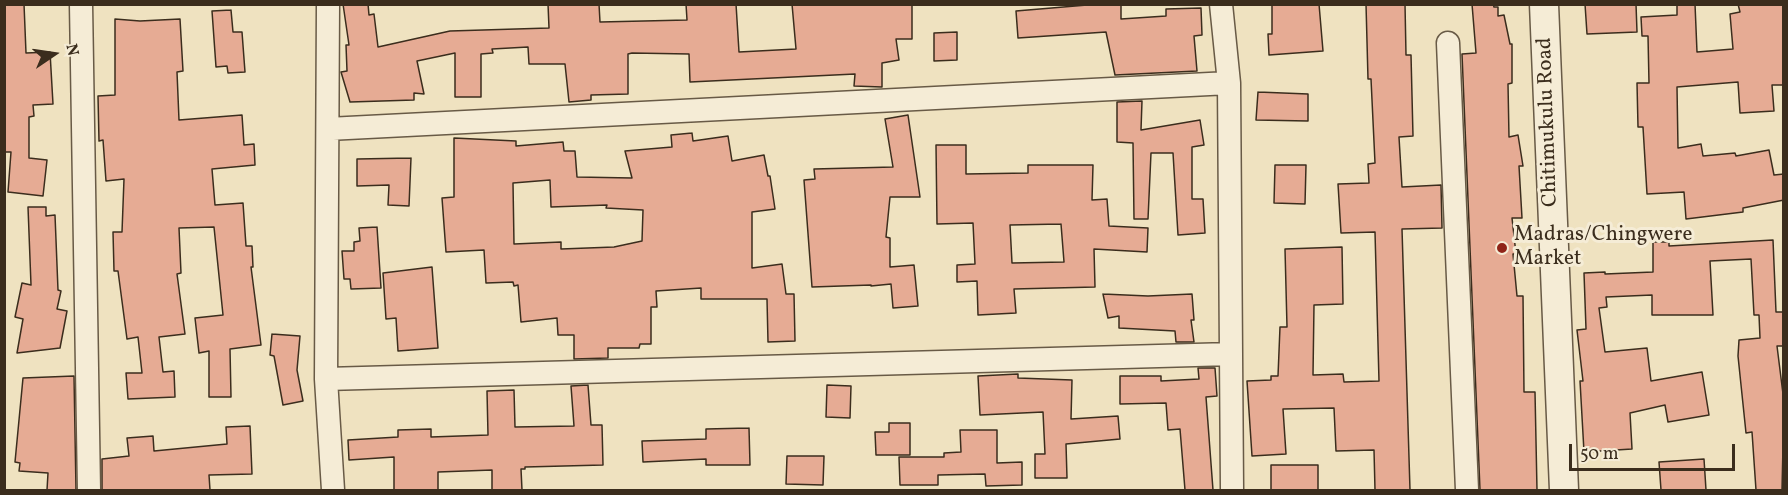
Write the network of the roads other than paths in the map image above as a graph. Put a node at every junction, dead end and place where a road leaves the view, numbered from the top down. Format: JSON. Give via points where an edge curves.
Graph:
{"nodes":[{"id":1,"x":81,"y":4,"type":"edge"},
{"id":2,"x":327,"y":4,"type":"edge"},
{"id":3,"x":1221,"y":4,"type":"edge"},
{"id":4,"x":1544,"y":4,"type":"edge"},
{"id":5,"x":1448,"y":43,"type":"dead end"},
{"id":6,"x":1229,"y":83,"type":"junction"},
{"id":7,"x":328,"y":129,"type":"junction"},
{"id":8,"x":1231,"y":354,"type":"junction"},
{"id":9,"x":326,"y":379,"type":"junction"},
{"id":10,"x":89,"y":490,"type":"edge"},
{"id":11,"x":333,"y":490,"type":"edge"},
{"id":12,"x":1232,"y":490,"type":"edge"},
{"id":13,"x":1467,"y":490,"type":"edge"},
{"id":14,"x":1564,"y":490,"type":"edge"}],
"edges":[{"from":1,"to":10,"type":"street"},
{"from":2,"to":7,"type":"street"},
{"from":3,"to":6,"type":"street"},
{"from":4,"to":14,"type":"street","name":"Chitimukulu Road"},
{"from":5,"to":13,"type":"street"},
{"from":6,"to":7,"type":"street"},
{"from":6,"to":8,"type":"street"},
{"from":7,"to":9,"type":"street"},
{"from":8,"to":9,"type":"street"},
{"from":8,"to":12,"type":"street"},
{"from":9,"to":11,"type":"street"}]}
